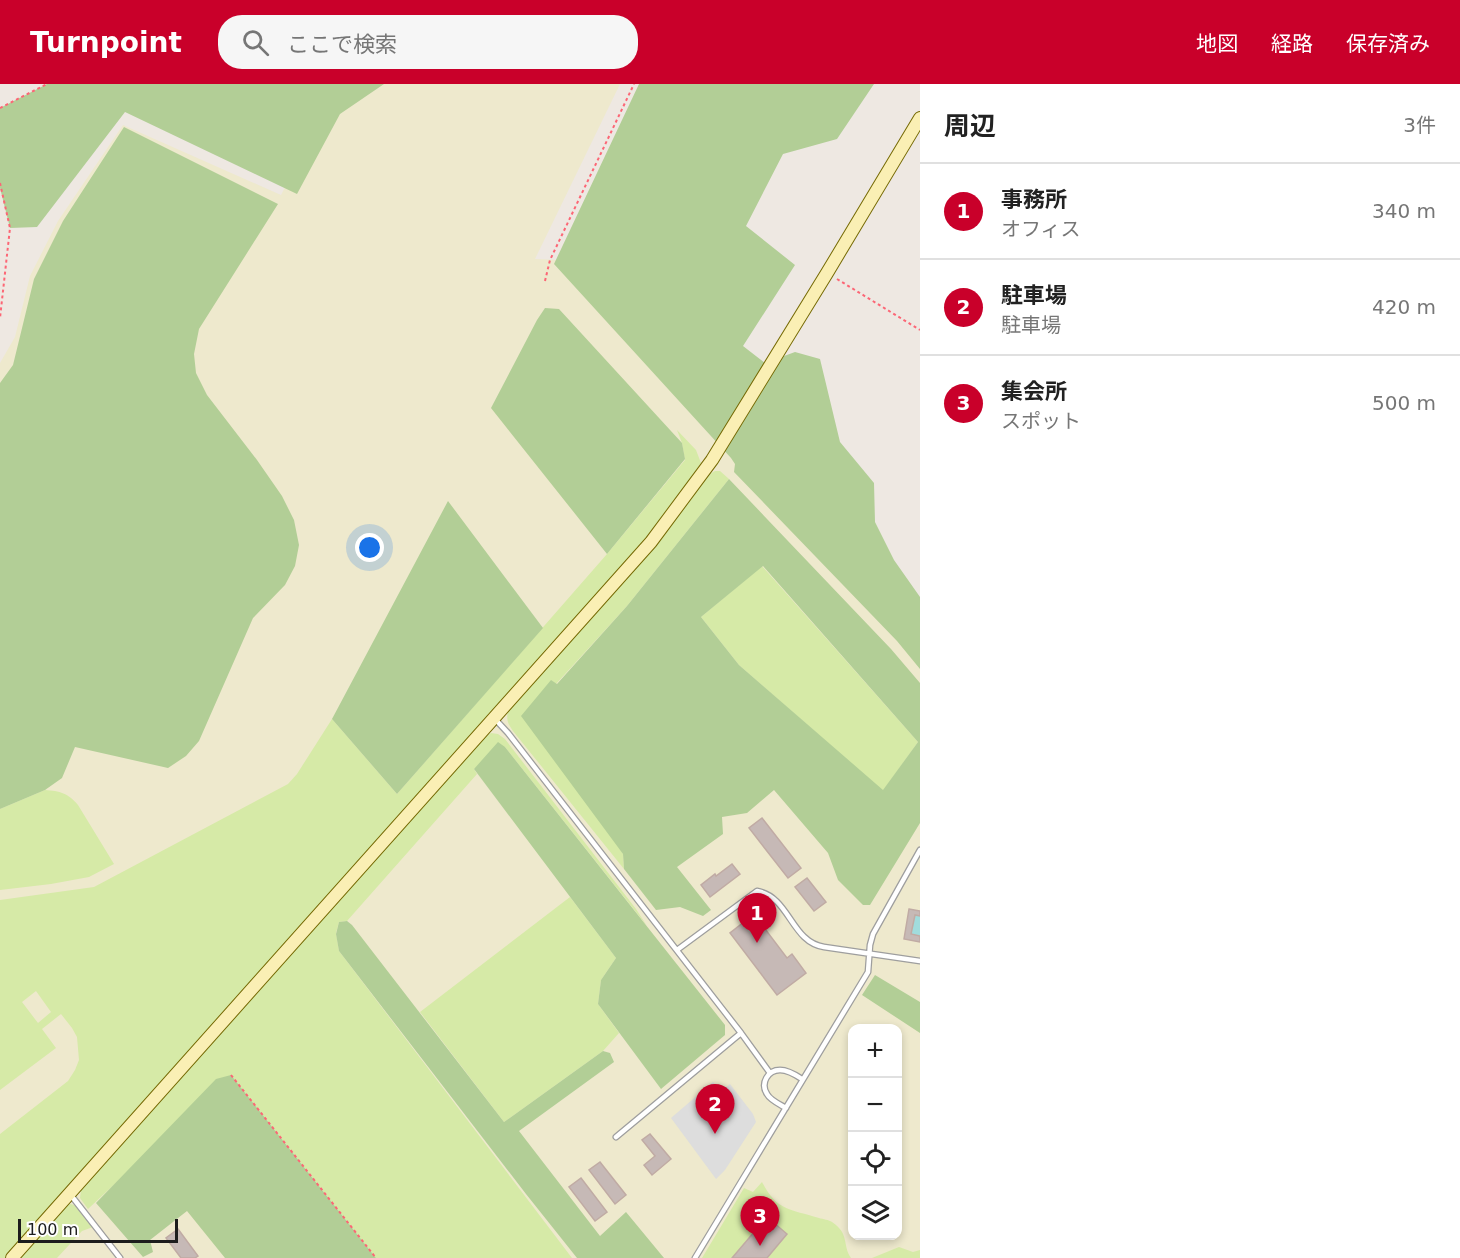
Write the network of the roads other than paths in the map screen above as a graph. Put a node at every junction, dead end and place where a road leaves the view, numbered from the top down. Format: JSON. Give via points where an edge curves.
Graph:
{"nodes":[{"id":1,"x":920,"y":118,"type":"edge"},
{"id":2,"x":495,"y":719,"type":"junction"},
{"id":3,"x":920,"y":850,"type":"edge"},
{"id":4,"x":677,"y":950,"type":"junction"},
{"id":5,"x":869,"y":955,"type":"junction"},
{"id":6,"x":920,"y":962,"type":"edge"},
{"id":7,"x":741,"y":1033,"type":"junction"},
{"id":8,"x":770,"y":1073,"type":"junction"},
{"id":9,"x":802,"y":1079,"type":"junction"},
{"id":10,"x":786,"y":1108,"type":"junction"},
{"id":11,"x":616,"y":1137,"type":"dead end"},
{"id":12,"x":70,"y":1194,"type":"junction"},
{"id":13,"x":12,"y":1258,"type":"edge"},
{"id":14,"x":120,"y":1258,"type":"edge"},
{"id":15,"x":695,"y":1258,"type":"edge"}],
"edges":[{"from":1,"to":2,"type":"street","via":[[712,460],[614,585]]},
{"from":2,"to":4,"type":"lane"},
{"from":2,"to":12,"type":"street"},
{"from":3,"to":5,"type":"lane","via":[[873,934]]},
{"from":4,"to":5,"type":"lane","via":[[757,891],[775,898],[810,943]]},
{"from":4,"to":7,"type":"lane"},
{"from":5,"to":6,"type":"lane"},
{"from":5,"to":9,"type":"lane","via":[[868,972]]},
{"from":7,"to":8,"type":"lane"},
{"from":7,"to":11,"type":"lane"},
{"from":8,"to":9,"type":"lane","via":[[783,1070]]},
{"from":8,"to":10,"type":"lane","via":[[765,1090]]},
{"from":9,"to":10,"type":"lane"},
{"from":10,"to":15,"type":"lane"},
{"from":12,"to":13,"type":"street"},
{"from":12,"to":14,"type":"lane"}]}
